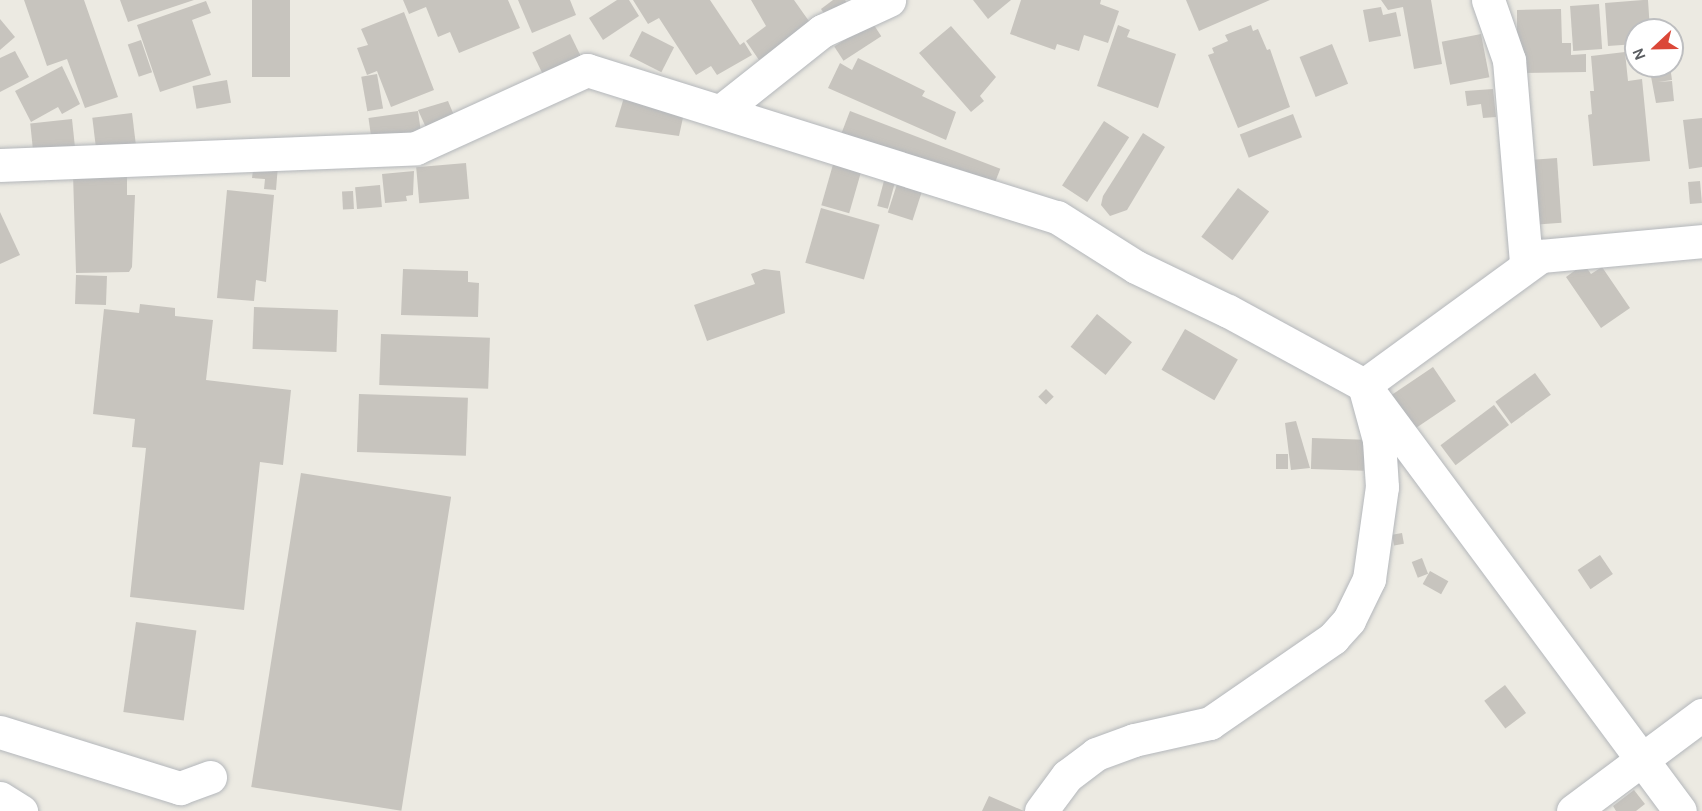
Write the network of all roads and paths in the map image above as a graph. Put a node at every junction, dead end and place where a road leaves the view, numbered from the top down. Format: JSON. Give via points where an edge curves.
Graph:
{"nodes":[{"id":1,"x":889,"y":0,"type":"edge"},
{"id":2,"x":1488,"y":0,"type":"edge"},
{"id":3,"x":721,"y":111,"type":"junction"},
{"id":4,"x":0,"y":165,"type":"edge"},
{"id":5,"x":1702,"y":241,"type":"edge"},
{"id":6,"x":1526,"y":263,"type":"junction"},
{"id":7,"x":1364,"y":385,"type":"junction"},
{"id":8,"x":1702,"y":716,"type":"edge"},
{"id":9,"x":0,"y":732,"type":"edge"},
{"id":10,"x":1642,"y":760,"type":"junction"},
{"id":11,"x":210,"y":777,"type":"dead end"},
{"id":12,"x":0,"y":798,"type":"edge"},
{"id":13,"x":21,"y":811,"type":"edge"},
{"id":14,"x":1041,"y":811,"type":"edge"},
{"id":15,"x":1573,"y":811,"type":"edge"},
{"id":16,"x":1680,"y":811,"type":"edge"}],
"edges":[{"from":1,"to":3,"type":"street","via":[[822,31]]},
{"from":2,"to":6,"type":"street","via":[[1509,60]]},
{"from":3,"to":4,"type":"street","via":[[586,70],[416,148]]},
{"from":3,"to":7,"type":"street","via":[[1057,217],[1136,267],[1228,311]]},
{"from":5,"to":6,"type":"street","via":[[1541,256]]},
{"from":6,"to":7,"type":"street"},
{"from":7,"to":10,"type":"street"},
{"from":7,"to":14,"type":"street","via":[[1379,440],[1382,487],[1369,579],[1349,620],[1333,638],[1210,723],[1134,740],[1096,754],[1066,776]]},
{"from":8,"to":10,"type":"street"},
{"from":9,"to":11,"type":"street","via":[[180,788]]},
{"from":10,"to":15,"type":"street"},
{"from":10,"to":16,"type":"street"},
{"from":12,"to":13,"type":"street"}]}
